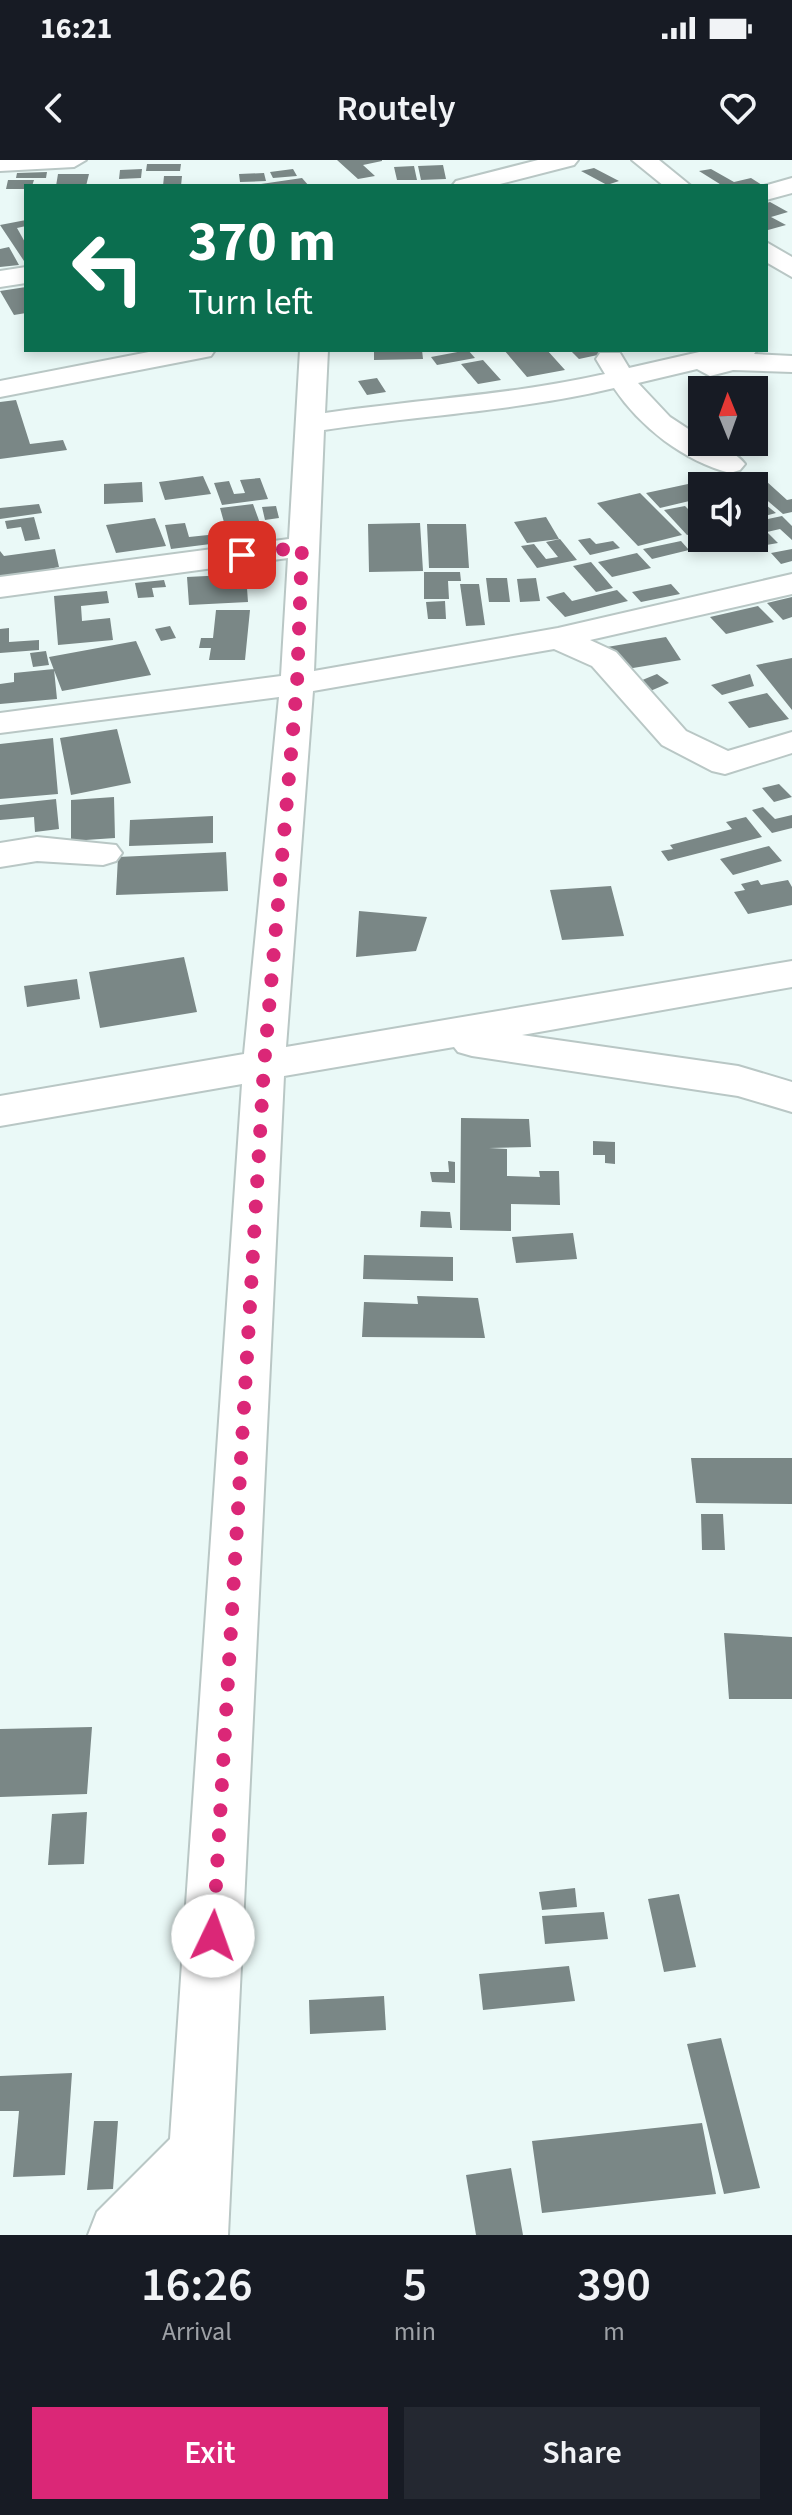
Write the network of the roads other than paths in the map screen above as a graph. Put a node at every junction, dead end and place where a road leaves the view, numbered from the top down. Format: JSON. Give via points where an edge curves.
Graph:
{"nodes":[{"id":1,"x":74,"y":160,"type":"edge"},
{"id":2,"x":566,"y":160,"type":"edge"},
{"id":3,"x":644,"y":160,"type":"edge"},
{"id":4,"x":0,"y":164,"type":"edge"},
{"id":5,"x":472,"y":184,"type":"edge"},
{"id":6,"x":676,"y":184,"type":"edge"},
{"id":7,"x":792,"y":185,"type":"edge"},
{"id":8,"x":768,"y":192,"type":"edge"},
{"id":9,"x":768,"y":251,"type":"edge"},
{"id":10,"x":792,"y":269,"type":"edge"},
{"id":11,"x":24,"y":275,"type":"edge"},
{"id":12,"x":0,"y":279,"type":"edge"},
{"id":13,"x":792,"y":339,"type":"edge"},
{"id":14,"x":768,"y":345,"type":"edge"},
{"id":15,"x":191,"y":352,"type":"edge"},
{"id":16,"x":314,"y":352,"type":"edge"},
{"id":17,"x":735,"y":352,"type":"edge"},
{"id":18,"x":607,"y":353,"type":"dead end"},
{"id":19,"x":792,"y":364,"type":"edge"},
{"id":20,"x":621,"y":380,"type":"junction"},
{"id":21,"x":0,"y":389,"type":"edge"},
{"id":22,"x":554,"y":394,"type":"junction"},
{"id":23,"x":661,"y":406,"type":"junction"},
{"id":24,"x":310,"y":424,"type":"junction"},
{"id":25,"x":730,"y":464,"type":"dead end"},
{"id":26,"x":302,"y":547,"type":"junction"},
{"id":27,"x":792,"y":584,"type":"edge"},
{"id":28,"x":0,"y":587,"type":"edge"},
{"id":29,"x":558,"y":638,"type":"junction"},
{"id":30,"x":297,"y":684,"type":"junction"},
{"id":31,"x":0,"y":723,"type":"edge"},
{"id":32,"x":792,"y":742,"type":"edge"},
{"id":33,"x":103,"y":853,"type":"dead end"},
{"id":34,"x":0,"y":855,"type":"edge"},
{"id":35,"x":792,"y":974,"type":"edge"},
{"id":36,"x":434,"y":1036,"type":"junction"},
{"id":37,"x":264,"y":1066,"type":"junction"},
{"id":38,"x":792,"y":1097,"type":"edge"},
{"id":39,"x":0,"y":1111,"type":"edge"},
{"id":40,"x":201,"y":2153,"type":"junction"},
{"id":41,"x":120,"y":2235,"type":"edge"},
{"id":42,"x":196,"y":2235,"type":"edge"}],
"edges":[{"from":1,"to":4,"type":"street"},
{"from":2,"to":5,"type":"street"},
{"from":3,"to":6,"type":"street"},
{"from":7,"to":8,"type":"street"},
{"from":9,"to":10,"type":"street"},
{"from":11,"to":12,"type":"street"},
{"from":13,"to":14,"type":"street"},
{"from":15,"to":21,"type":"street"},
{"from":16,"to":24,"type":"street"},
{"from":17,"to":20,"type":"street"},
{"from":18,"to":20,"type":"street"},
{"from":19,"to":23,"type":"street","via":[[716,365],[692,377]]},
{"from":20,"to":22,"type":"street"},
{"from":20,"to":23,"type":"street"},
{"from":22,"to":23,"type":"street"},
{"from":22,"to":24,"type":"street"},
{"from":23,"to":25,"type":"street","via":[[672,436]]},
{"from":24,"to":26,"type":"street"},
{"from":26,"to":28,"type":"street"},
{"from":26,"to":30,"type":"street"},
{"from":27,"to":29,"type":"street"},
{"from":29,"to":30,"type":"street"},
{"from":29,"to":32,"type":"street","via":[[604,659],[674,738],[725,763]]},
{"from":30,"to":31,"type":"street"},
{"from":30,"to":37,"type":"street"},
{"from":33,"to":34,"type":"street","via":[[37,849]]},
{"from":35,"to":36,"type":"street"},
{"from":36,"to":37,"type":"street"},
{"from":36,"to":38,"type":"street","via":[[738,1081]]},
{"from":37,"to":39,"type":"street"},
{"from":37,"to":40,"type":"street"},
{"from":40,"to":41,"type":"street"},
{"from":40,"to":42,"type":"street"}]}
